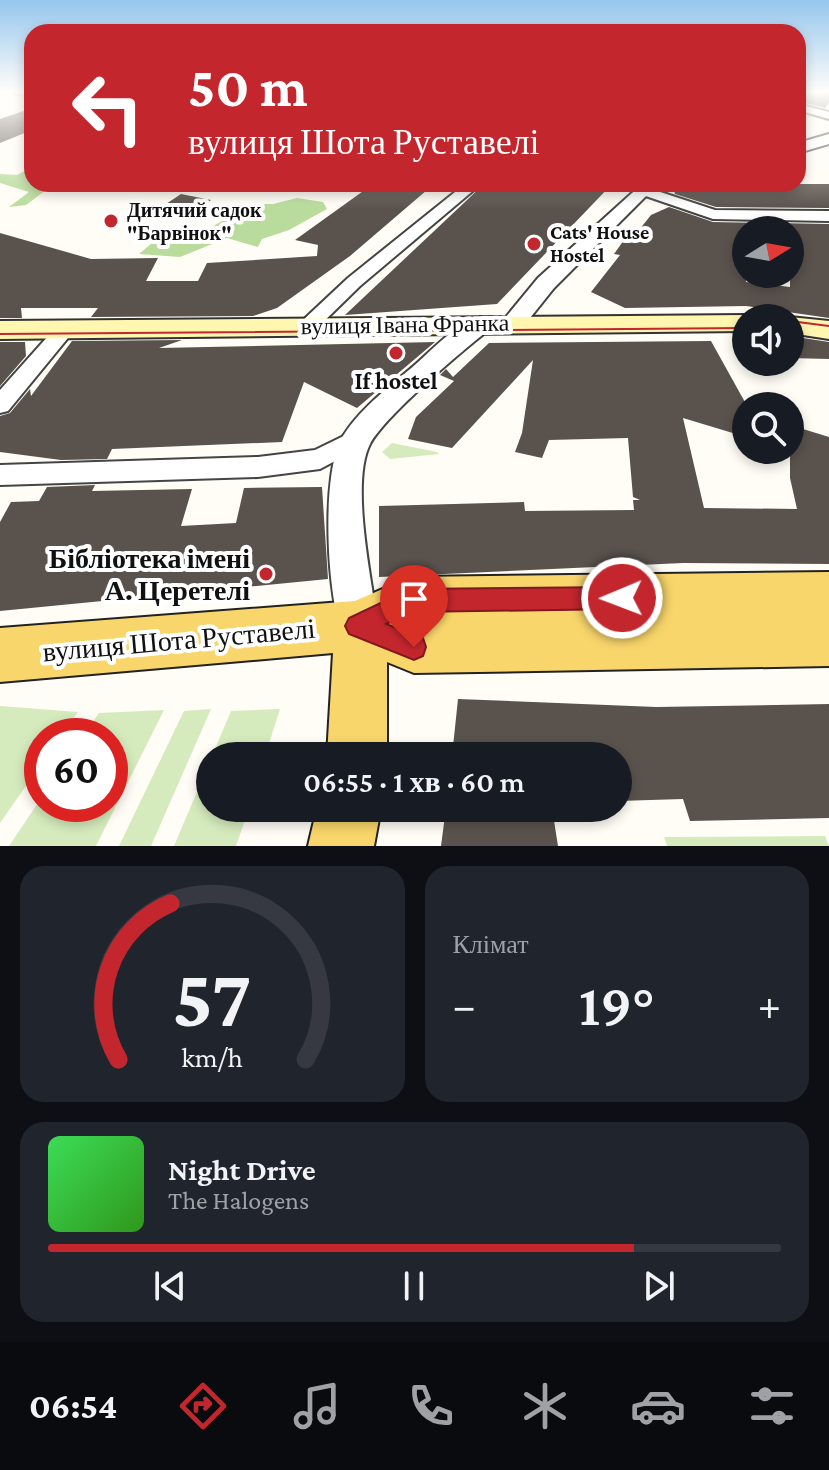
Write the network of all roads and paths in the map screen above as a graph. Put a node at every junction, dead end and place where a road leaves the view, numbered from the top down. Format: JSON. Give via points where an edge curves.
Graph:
{"nodes":[{"id":1,"x":825,"y":130,"type":"edge"},
{"id":2,"x":806,"y":143,"type":"edge"},
{"id":3,"x":464,"y":192,"type":"edge"},
{"id":4,"x":645,"y":192,"type":"edge"},
{"id":5,"x":662,"y":192,"type":"edge"},
{"id":6,"x":829,"y":216,"type":"edge"},
{"id":7,"x":513,"y":323,"type":"junction"},
{"id":8,"x":732,"y":323,"type":"edge"},
{"id":9,"x":481,"y":324,"type":"junction"},
{"id":10,"x":308,"y":326,"type":"junction"},
{"id":11,"x":804,"y":327,"type":"edge"},
{"id":12,"x":56,"y":329,"type":"junction"},
{"id":13,"x":0,"y":330,"type":"edge"},
{"id":14,"x":829,"y":330,"type":"edge"},
{"id":15,"x":0,"y":405,"type":"edge"},
{"id":16,"x":356,"y":439,"type":"junction"},
{"id":17,"x":0,"y":475,"type":"edge"},
{"id":18,"x":829,"y":595,"type":"edge"},
{"id":19,"x":358,"y":626,"type":"junction"},
{"id":20,"x":829,"y":640,"type":"edge"},
{"id":21,"x":0,"y":655,"type":"edge"},
{"id":22,"x":358,"y":742,"type":"edge"},
{"id":23,"x":346,"y":822,"type":"edge"},
{"id":24,"x":341,"y":846,"type":"edge"}],
"edges":[{"from":1,"to":2,"type":"street"},
{"from":3,"to":10,"type":"street"},
{"from":4,"to":7,"type":"street","via":[[546,283]]},
{"from":5,"to":6,"type":"street","via":[[713,214]]},
{"from":7,"to":8,"type":"main road","name":"вулиця Івана Франка"},
{"from":7,"to":9,"type":"main road","name":"вулиця Івана Франка"},
{"from":9,"to":10,"type":"main road","name":"вулиця Івана Франка"},
{"from":9,"to":16,"type":"street"},
{"from":10,"to":12,"type":"main road","name":"вулиця Івана Франка"},
{"from":11,"to":14,"type":"main road"},
{"from":12,"to":13,"type":"main road","name":"вулиця Івана Франка"},
{"from":12,"to":15,"type":"street"},
{"from":16,"to":17,"type":"street","via":[[320,459],[258,467]]},
{"from":16,"to":19,"type":"street","via":[[347,482]]},
{"from":18,"to":19,"type":"main road","name":"вулиця Шота Руставелі","via":[[410,600]]},
{"from":19,"to":20,"type":"main road","name":"вулиця Шота Руставелі","via":[[414,647]]},
{"from":19,"to":21,"type":"main road","name":"вулиця Шота Руставелі"},
{"from":19,"to":22,"type":"main road"},
{"from":23,"to":24,"type":"main road"}]}
